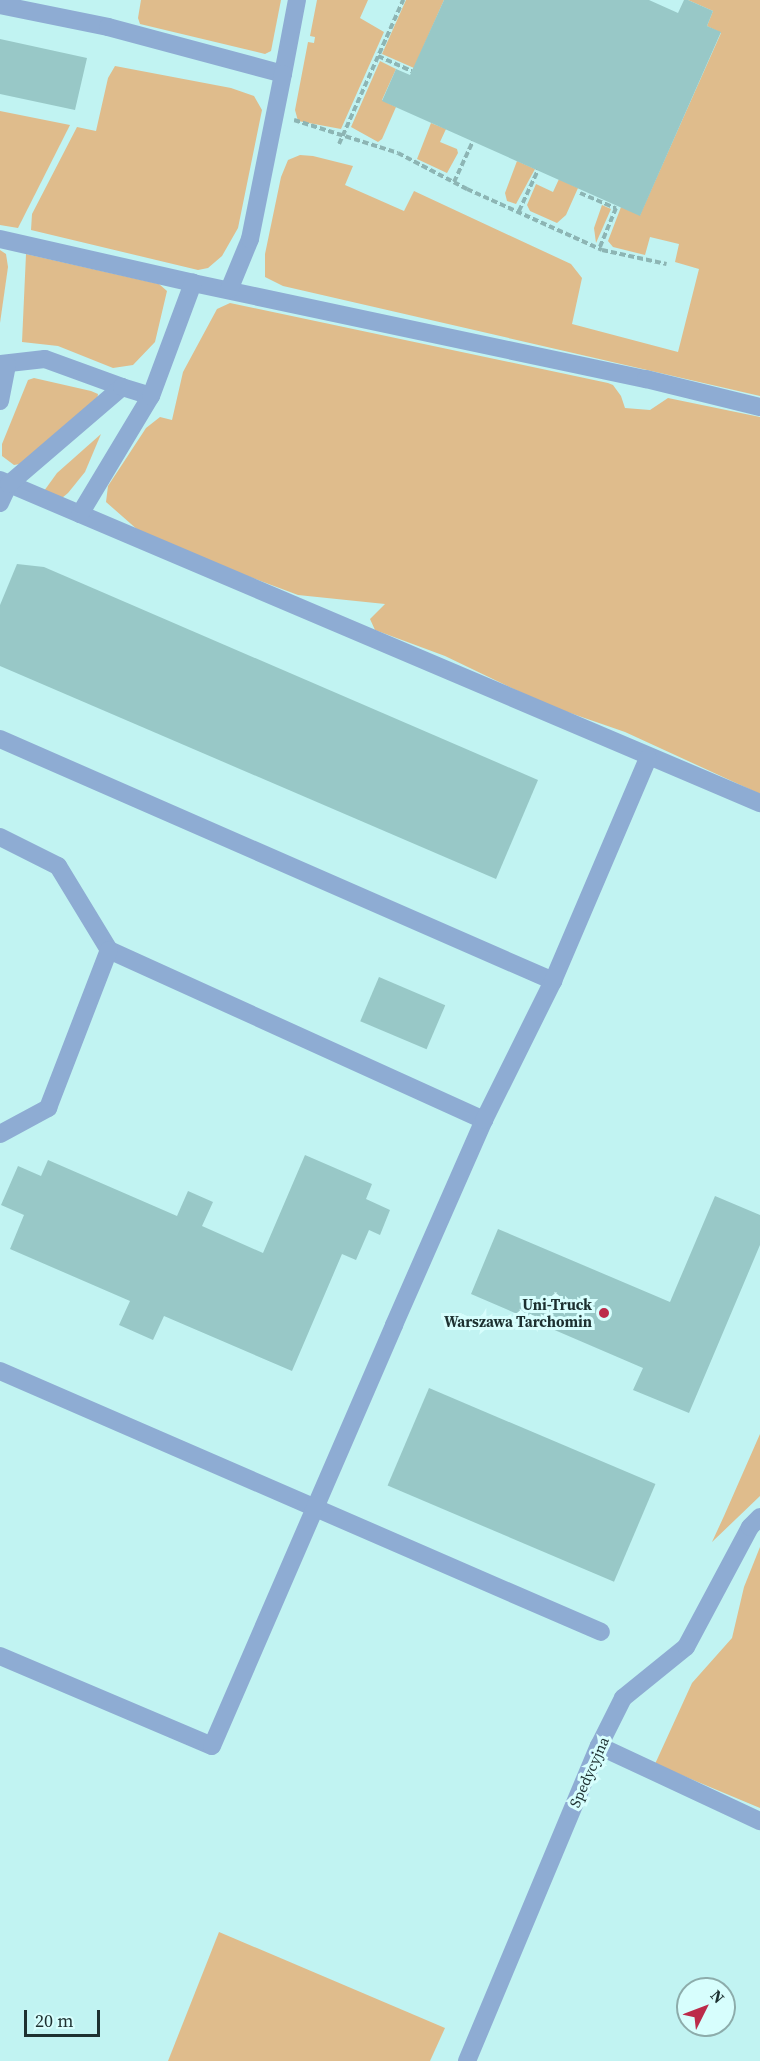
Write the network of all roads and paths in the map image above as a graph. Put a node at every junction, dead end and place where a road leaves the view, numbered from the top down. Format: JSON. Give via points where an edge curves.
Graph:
{"nodes":[{"id":1,"x":297,"y":0,"type":"edge"},
{"id":2,"x":403,"y":0,"type":"edge"},
{"id":3,"x":0,"y":5,"type":"edge"},
{"id":4,"x":378,"y":56,"type":"junction"},
{"id":5,"x":412,"y":71,"type":"dead end"},
{"id":6,"x":283,"y":74,"type":"junction"},
{"id":7,"x":273,"y":114,"type":"junction"},
{"id":8,"x":343,"y":134,"type":"junction"},
{"id":9,"x":473,"y":141,"type":"dead end"},
{"id":10,"x":339,"y":144,"type":"dead end"},
{"id":11,"x":538,"y":170,"type":"dead end"},
{"id":12,"x":454,"y":182,"type":"junction"},
{"id":13,"x":580,"y":193,"type":"dead end"},
{"id":14,"x":519,"y":211,"type":"junction"},
{"id":15,"x":0,"y":239,"type":"edge"},
{"id":16,"x":599,"y":249,"type":"junction"},
{"id":17,"x":667,"y":264,"type":"dead end"},
{"id":18,"x":194,"y":283,"type":"junction"},
{"id":19,"x":229,"y":290,"type":"junction"},
{"id":20,"x":3,"y":365,"type":"edge"},
{"id":21,"x":122,"y":387,"type":"junction"},
{"id":22,"x":151,"y":396,"type":"junction"},
{"id":23,"x":0,"y":401,"type":"edge"},
{"id":24,"x":760,"y":407,"type":"edge"},
{"id":25,"x":5,"y":482,"type":"edge"},
{"id":26,"x":0,"y":503,"type":"edge"},
{"id":27,"x":80,"y":514,"type":"junction"},
{"id":28,"x":0,"y":739,"type":"edge"},
{"id":29,"x":648,"y":758,"type":"junction"},
{"id":30,"x":760,"y":803,"type":"edge"},
{"id":31,"x":0,"y":837,"type":"edge"},
{"id":32,"x":109,"y":950,"type":"junction"},
{"id":33,"x":553,"y":981,"type":"junction"},
{"id":34,"x":484,"y":1120,"type":"junction"},
{"id":35,"x":0,"y":1134,"type":"edge"},
{"id":36,"x":0,"y":1371,"type":"edge"},
{"id":37,"x":314,"y":1507,"type":"junction"},
{"id":38,"x":760,"y":1516,"type":"edge"},
{"id":39,"x":601,"y":1632,"type":"dead end"},
{"id":40,"x":0,"y":1656,"type":"edge"},
{"id":41,"x":599,"y":1746,"type":"junction"},
{"id":42,"x":760,"y":1821,"type":"edge"},
{"id":43,"x":466,"y":2061,"type":"edge"}],
"edges":[{"from":1,"to":6,"type":"street"},
{"from":2,"to":4,"type":"path"},
{"from":3,"to":6,"type":"street","via":[[108,27]]},
{"from":4,"to":5,"type":"path"},
{"from":4,"to":8,"type":"path"},
{"from":6,"to":7,"type":"street"},
{"from":7,"to":8,"type":"path"},
{"from":7,"to":19,"type":"street","via":[[250,238]]},
{"from":8,"to":10,"type":"path"},
{"from":8,"to":12,"type":"path","via":[[398,153]]},
{"from":9,"to":12,"type":"path"},
{"from":11,"to":14,"type":"path"},
{"from":12,"to":14,"type":"path"},
{"from":13,"to":16,"type":"path","via":[[616,208]]},
{"from":14,"to":16,"type":"path"},
{"from":15,"to":18,"type":"street"},
{"from":16,"to":17,"type":"path"},
{"from":18,"to":19,"type":"street"},
{"from":18,"to":22,"type":"street"},
{"from":19,"to":24,"type":"street"},
{"from":20,"to":21,"type":"street","via":[[45,359]]},
{"from":20,"to":23,"type":"street"},
{"from":21,"to":22,"type":"street"},
{"from":21,"to":25,"type":"street"},
{"from":22,"to":27,"type":"street"},
{"from":25,"to":26,"type":"street"},
{"from":25,"to":27,"type":"street"},
{"from":27,"to":29,"type":"street"},
{"from":28,"to":33,"type":"street"},
{"from":29,"to":30,"type":"street"},
{"from":29,"to":33,"type":"street"},
{"from":31,"to":32,"type":"street","via":[[58,866]]},
{"from":32,"to":34,"type":"street"},
{"from":32,"to":35,"type":"street","via":[[48,1108]]},
{"from":33,"to":34,"type":"street"},
{"from":34,"to":37,"type":"street"},
{"from":36,"to":37,"type":"street"},
{"from":37,"to":39,"type":"street"},
{"from":37,"to":40,"type":"street","via":[[212,1746]]},
{"from":38,"to":41,"type":"street","name":"Spedycyjna","via":[[750,1527],[686,1647],[623,1698]]},
{"from":41,"to":42,"type":"street"},
{"from":41,"to":43,"type":"street","name":"Spedycyjna"}]}
